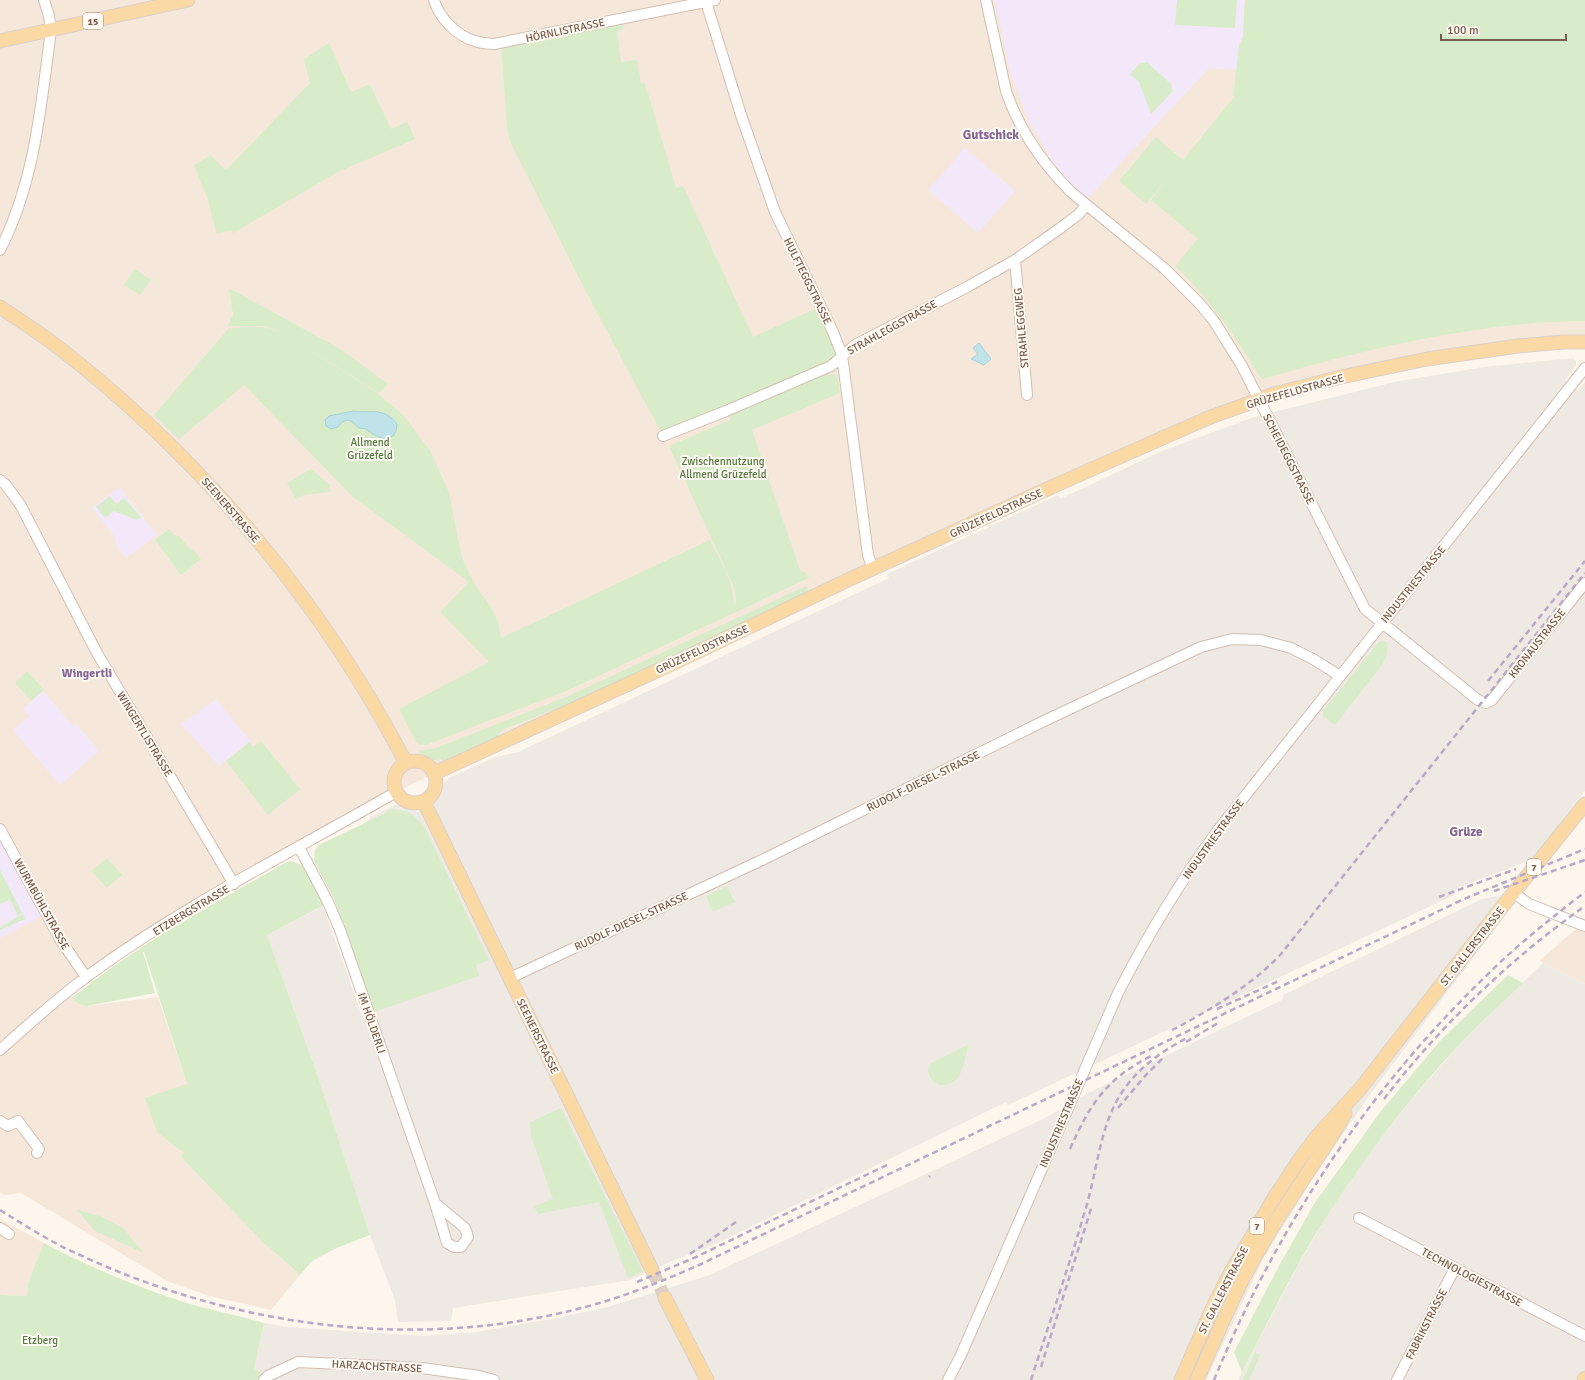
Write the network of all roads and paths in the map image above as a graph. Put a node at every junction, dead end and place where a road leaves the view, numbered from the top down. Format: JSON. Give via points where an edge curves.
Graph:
{"nodes":[{"id":1,"x":44,"y":0,"type":"edge"},
{"id":2,"x":188,"y":0,"type":"edge"},
{"id":3,"x":434,"y":0,"type":"edge"},
{"id":4,"x":986,"y":0,"type":"edge"},
{"id":5,"x":710,"y":1,"type":"edge"},
{"id":6,"x":51,"y":30,"type":"junction"},
{"id":7,"x":0,"y":41,"type":"edge"},
{"id":8,"x":1086,"y":205,"type":"junction"},
{"id":9,"x":0,"y":250,"type":"edge"},
{"id":10,"x":1014,"y":260,"type":"junction"},
{"id":11,"x":0,"y":306,"type":"edge"},
{"id":12,"x":1585,"y":342,"type":"edge"},
{"id":13,"x":842,"y":355,"type":"junction"},
{"id":14,"x":1585,"y":368,"type":"edge"},
{"id":15,"x":1027,"y":395,"type":"dead end"},
{"id":16,"x":1259,"y":399,"type":"junction"},
{"id":17,"x":663,"y":436,"type":"dead end"},
{"id":18,"x":0,"y":480,"type":"edge"},
{"id":19,"x":873,"y":569,"type":"junction"},
{"id":20,"x":1585,"y":583,"type":"edge"},
{"id":21,"x":1383,"y":623,"type":"junction"},
{"id":22,"x":1340,"y":676,"type":"junction"},
{"id":23,"x":1489,"y":703,"type":"joint"},
{"id":24,"x":406,"y":763,"type":"junction"},
{"id":25,"x":435,"y":773,"type":"junction"},
{"id":26,"x":396,"y":792,"type":"junction"},
{"id":27,"x":424,"y":802,"type":"junction"},
{"id":28,"x":1585,"y":804,"type":"edge"},
{"id":29,"x":0,"y":830,"type":"edge"},
{"id":30,"x":300,"y":847,"type":"junction"},
{"id":31,"x":234,"y":884,"type":"junction"},
{"id":32,"x":1514,"y":893,"type":"junction"},
{"id":33,"x":1585,"y":926,"type":"edge"},
{"id":34,"x":86,"y":977,"type":"junction"},
{"id":35,"x":510,"y":978,"type":"junction"},
{"id":36,"x":0,"y":1050,"type":"edge"},
{"id":37,"x":1360,"y":1089,"type":"junction"},
{"id":38,"x":0,"y":1121,"type":"edge"},
{"id":39,"x":37,"y":1153,"type":"dead end"},
{"id":40,"x":435,"y":1203,"type":"dead end"},
{"id":41,"x":1359,"y":1218,"type":"dead end"},
{"id":42,"x":0,"y":1228,"type":"edge"},
{"id":43,"x":9,"y":1234,"type":"dead end"},
{"id":44,"x":1455,"y":1268,"type":"junction"},
{"id":45,"x":652,"y":1270,"type":"tunnel mouth"},
{"id":46,"x":665,"y":1298,"type":"tunnel mouth"},
{"id":47,"x":1585,"y":1336,"type":"edge"},
{"id":48,"x":949,"y":1379,"type":"edge"},
{"id":49,"x":264,"y":1380,"type":"edge"},
{"id":50,"x":494,"y":1380,"type":"edge"},
{"id":51,"x":707,"y":1380,"type":"edge"},
{"id":52,"x":1181,"y":1380,"type":"edge"},
{"id":53,"x":1197,"y":1380,"type":"edge"},
{"id":54,"x":1397,"y":1380,"type":"edge"}],
"edges":[{"from":1,"to":6,"type":"street"},
{"from":2,"to":6,"type":"main road","number":"15"},
{"from":3,"to":5,"type":"street","name":"HÖRNLISTRASSE","via":[[441,14],[460,33],[476,42],[494,44]]},
{"from":4,"to":8,"type":"street","name":"SCHEIDEGGSTRASSE","via":[[1004,82],[1021,126],[1042,158]]},
{"from":5,"to":13,"type":"street","name":"HULFTEGGSTRASSE","via":[[741,115],[774,212]]},
{"from":6,"to":7,"type":"main road","number":"15"},
{"from":6,"to":9,"type":"street","via":[[35,149],[25,184]]},
{"from":8,"to":10,"type":"street","name":"STRAHLEGGSTRASSE","via":[[1059,229]]},
{"from":8,"to":16,"type":"street","name":"SCHEIDEGGSTRASSE","via":[[1165,269],[1200,304],[1214,321],[1242,366]]},
{"from":10,"to":13,"type":"street","name":"STRAHLEGGSTRASSE","via":[[855,345]]},
{"from":10,"to":15,"type":"street","name":"STRAHLEGGWEG"},
{"from":11,"to":24,"type":"main road","name":"SEENERSTRASSE","via":[[63,350],[141,417],[249,529],[327,631],[370,697]]},
{"from":12,"to":16,"type":"main road","name":"GRÜZEFELDSTRASSE","via":[[1518,346],[1427,359],[1341,377]]},
{"from":13,"to":17,"type":"street","name":"STRAHLEGGSTRASSE","via":[[831,366]]},
{"from":13,"to":19,"type":"street","name":"HULFTEGGSTRASSE","via":[[868,555]]},
{"from":14,"to":21,"type":"street","name":"INDUSTRIESTRASSE"},
{"from":16,"to":19,"type":"main road","name":"GRÜZEFELDSTRASSE","via":[[1171,433]]},
{"from":16,"to":21,"type":"street","name":"SCHEIDEGGSTRASSE","via":[[1362,605]]},
{"from":18,"to":31,"type":"street","name":"WINGERTLISTRASSE","via":[[21,506],[97,653]]},
{"from":19,"to":25,"type":"main road","name":"GRÜZEFELDSTRASSE"},
{"from":20,"to":23,"type":"street","name":"KRONAUSTRASSE"},
{"from":21,"to":22,"type":"street","name":"INDUSTRIESTRASSE"},
{"from":21,"to":23,"type":"street","name":"SCHEIDEGGSTRASSE","via":[[1478,700]]},
{"from":22,"to":35,"type":"street","name":"RUDOLF-DIESEL-STRASSE","via":[[1291,648],[1261,640],[1232,640],[1201,647],[762,860]]},
{"from":22,"to":48,"type":"street","name":"INDUSTRIESTRASSE","via":[[1197,859],[1141,948],[1101,1030]]},
{"from":24,"to":25,"type":"main road","via":[[426,763]]},
{"from":24,"to":26,"type":"main road","via":[[396,773]]},
{"from":25,"to":27,"type":"main road","via":[[436,786],[430,798]]},
{"from":26,"to":27,"type":"main road","via":[[404,801]]},
{"from":26,"to":30,"type":"street","name":"ETZBERGSTRASSE"},
{"from":27,"to":35,"type":"main road","name":"SEENERSTRASSE"},
{"from":28,"to":32,"type":"main road","name":"ST. GALLERSTRASSE","number":"7"},
{"from":29,"to":34,"type":"street","name":"WURMBÜHLSTRASSE","via":[[60,939]]},
{"from":30,"to":31,"type":"street","name":"ETZBERGSTRASSE"},
{"from":30,"to":40,"type":"street","name":"IM HÖLDERLI","via":[[340,930]]},
{"from":31,"to":34,"type":"street","name":"ETZBERGSTRASSE","via":[[182,914]]},
{"from":32,"to":33,"type":"street","via":[[1529,904]]},
{"from":32,"to":37,"type":"main road","name":"ST. GALLERSTRASSE","number":"7"},
{"from":34,"to":36,"type":"street","name":"ETZBERGSTRASSE"},
{"from":35,"to":45,"type":"main road","name":"SEENERSTRASSE"},
{"from":37,"to":52,"type":"main road","name":"ST. GALLERSTRASSE","number":"7","via":[[1317,1136],[1270,1204],[1227,1279]]},
{"from":37,"to":53,"type":"main road","name":"ST. GALLERSTRASSE","number":"7","via":[[1259,1249],[1225,1315]]},
{"from":38,"to":39,"type":"street","via":[[8,1126],[18,1121],[38,1149]]},
{"from":41,"to":44,"type":"street","name":"TECHNOLOGIESTRASSE"},
{"from":42,"to":43,"type":"street"},
{"from":44,"to":47,"type":"street","name":"TECHNOLOGIESTRASSE"},
{"from":44,"to":54,"type":"street","name":"FABRIKSTRASSE"},
{"from":46,"to":51,"type":"main road"},
{"from":49,"to":50,"type":"street","name":"HARZACHSTRASSE","via":[[298,1362],[422,1368]]}]}
